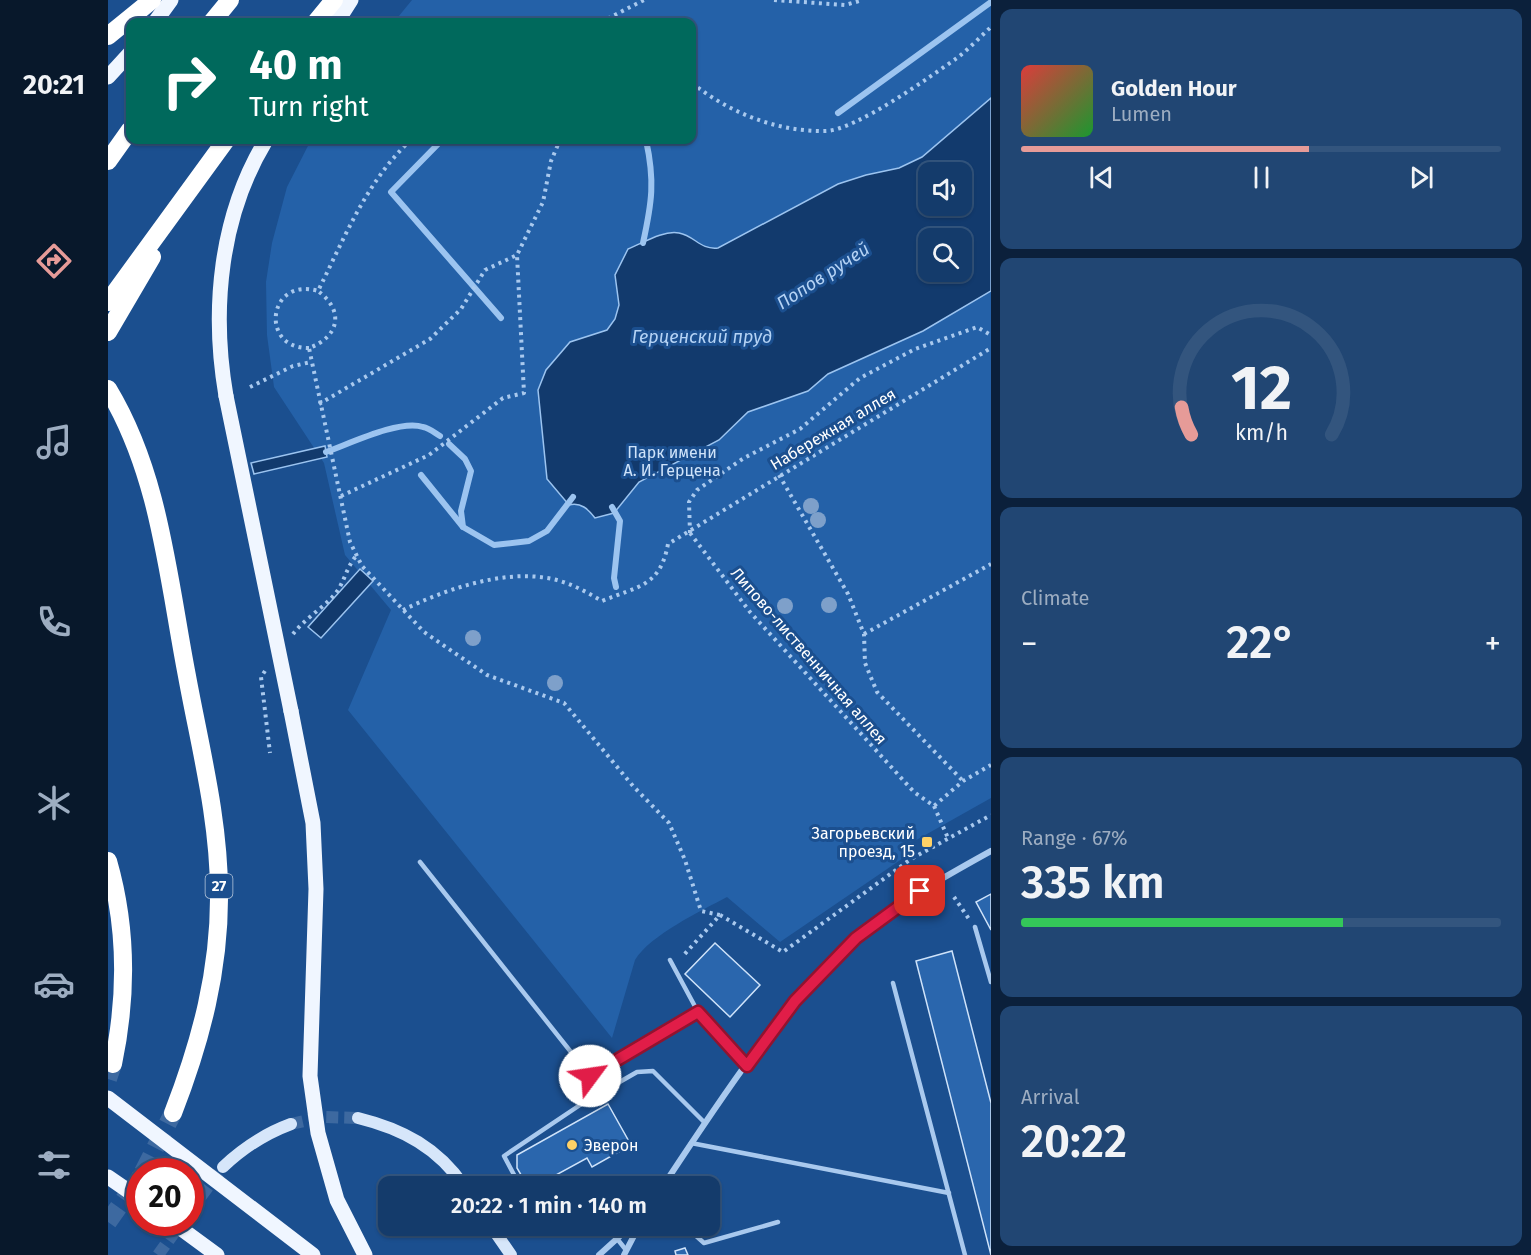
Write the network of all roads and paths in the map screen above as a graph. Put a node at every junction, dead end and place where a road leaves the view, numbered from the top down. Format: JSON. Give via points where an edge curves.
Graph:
{"nodes":[{"id":1,"x":152,"y":0,"type":"edge"},
{"id":2,"x":171,"y":0,"type":"edge"},
{"id":3,"x":230,"y":0,"type":"edge"},
{"id":4,"x":334,"y":0,"type":"edge"},
{"id":5,"x":351,"y":0,"type":"edge"},
{"id":6,"x":644,"y":0,"type":"edge"},
{"id":7,"x":774,"y":0,"type":"edge"},
{"id":8,"x":863,"y":0,"type":"edge"},
{"id":9,"x":130,"y":18,"type":"edge"},
{"id":10,"x":158,"y":18,"type":"edge"},
{"id":11,"x":215,"y":18,"type":"edge"},
{"id":12,"x":319,"y":18,"type":"edge"},
{"id":13,"x":340,"y":18,"type":"edge"},
{"id":14,"x":610,"y":18,"type":"edge"},
{"id":15,"x":126,"y":21,"type":"edge"},
{"id":16,"x":991,"y":27,"type":"edge"},
{"id":17,"x":108,"y":36,"type":"edge"},
{"id":18,"x":126,"y":57,"type":"edge"},
{"id":19,"x":108,"y":77,"type":"edge"},
{"id":20,"x":696,"y":86,"type":"edge"},
{"id":21,"x":126,"y":136,"type":"edge"},
{"id":22,"x":223,"y":144,"type":"edge"},
{"id":23,"x":264,"y":144,"type":"edge"},
{"id":24,"x":406,"y":144,"type":"edge"},
{"id":25,"x":558,"y":144,"type":"edge"},
{"id":26,"x":210,"y":160,"type":"junction"},
{"id":27,"x":108,"y":161,"type":"edge"},
{"id":28,"x":517,"y":255,"type":"junction"},
{"id":29,"x":318,"y":291,"type":"junction"},
{"id":30,"x":108,"y":302,"type":"edge"},
{"id":31,"x":108,"y":332,"type":"edge"},
{"id":32,"x":991,"y":335,"type":"edge"},
{"id":33,"x":309,"y":348,"type":"junction"},
{"id":34,"x":991,"y":348,"type":"edge"},
{"id":35,"x":311,"y":362,"type":"junction"},
{"id":36,"x":250,"y":387,"type":"dead end"},
{"id":37,"x":108,"y":388,"type":"edge"},
{"id":38,"x":319,"y":404,"type":"junction"},
{"id":39,"x":779,"y":476,"type":"junction"},
{"id":40,"x":341,"y":496,"type":"junction"},
{"id":41,"x":690,"y":533,"type":"junction"},
{"id":42,"x":991,"y":564,"type":"edge"},
{"id":43,"x":403,"y":610,"type":"junction"},
{"id":44,"x":864,"y":634,"type":"junction"},
{"id":45,"x":991,"y":765,"type":"edge"},
{"id":46,"x":963,"y":782,"type":"junction"},
{"id":47,"x":934,"y":806,"type":"junction"},
{"id":48,"x":991,"y":815,"type":"edge"},
{"id":49,"x":948,"y":838,"type":"junction"},
{"id":50,"x":991,"y":851,"type":"edge"},
{"id":51,"x":108,"y":861,"type":"edge"},
{"id":52,"x":420,"y":862,"type":"dead end"},
{"id":53,"x":954,"y":897,"type":"dead end"},
{"id":54,"x":720,"y":915,"type":"junction"},
{"id":55,"x":975,"y":927,"type":"joint"},
{"id":56,"x":670,"y":960,"type":"joint"},
{"id":57,"x":991,"y":981,"type":"edge"},
{"id":58,"x":893,"y":983,"type":"dead end"},
{"id":59,"x":698,"y":1012,"type":"junction"},
{"id":60,"x":112,"y":1064,"type":"dead end"},
{"id":61,"x":747,"y":1066,"type":"junction"},
{"id":62,"x":108,"y":1098,"type":"edge"},
{"id":63,"x":173,"y":1113,"type":"tunnel mouth"},
{"id":64,"x":358,"y":1118,"type":"tunnel mouth"},
{"id":65,"x":291,"y":1124,"type":"tunnel mouth"},
{"id":66,"x":705,"y":1124,"type":"junction"},
{"id":67,"x":691,"y":1143,"type":"junction"},
{"id":68,"x":223,"y":1167,"type":"tunnel mouth"},
{"id":69,"x":456,"y":1176,"type":"edge"},
{"id":70,"x":515,"y":1176,"type":"edge"},
{"id":71,"x":670,"y":1176,"type":"edge"},
{"id":72,"x":108,"y":1177,"type":"edge"},
{"id":73,"x":126,"y":1189,"type":"edge"},
{"id":74,"x":949,"y":1193,"type":"junction"},
{"id":75,"x":778,"y":1222,"type":"dead end"},
{"id":76,"x":192,"y":1236,"type":"edge"},
{"id":77,"x":498,"y":1236,"type":"edge"},
{"id":78,"x":615,"y":1236,"type":"edge"},
{"id":79,"x":620,"y":1236,"type":"edge"},
{"id":80,"x":634,"y":1236,"type":"edge"},
{"id":81,"x":697,"y":1236,"type":"edge"},
{"id":82,"x":617,"y":1239,"type":"junction"},
{"id":83,"x":625,"y":1252,"type":"edge"},
{"id":84,"x":218,"y":1255,"type":"edge"},
{"id":85,"x":313,"y":1255,"type":"edge"},
{"id":86,"x":365,"y":1255,"type":"edge"},
{"id":87,"x":511,"y":1255,"type":"edge"},
{"id":88,"x":599,"y":1255,"type":"edge"},
{"id":89,"x":965,"y":1255,"type":"edge"}],
"edges":[{"from":1,"to":9,"type":"highway"},
{"from":2,"to":10,"type":"main road"},
{"from":3,"to":11,"type":"highway"},
{"from":4,"to":12,"type":"highway"},
{"from":5,"to":13,"type":"main road"},
{"from":6,"to":14,"type":"path"},
{"from":7,"to":8,"type":"path","via":[[845,5]]},
{"from":15,"to":17,"type":"highway"},
{"from":16,"to":20,"type":"path","via":[[959,57],[909,89],[852,124],[827,131],[753,119],[716,103]]},
{"from":18,"to":19,"type":"main road"},
{"from":21,"to":27,"type":"highway"},
{"from":22,"to":26,"type":"highway"},
{"from":23,"to":86,"type":"main road","bridge":true,"via":[[243,186],[229,227],[219,310],[219,357],[313,823],[316,889],[310,1076],[318,1133],[338,1200]]},
{"from":24,"to":29,"type":"path","via":[[370,189]]},
{"from":25,"to":28,"type":"path","via":[[543,202]]},
{"from":26,"to":30,"type":"highway"},
{"from":26,"to":31,"type":"highway"},
{"from":28,"to":38,"type":"path","via":[[485,270],[461,309],[430,339]]},
{"from":28,"to":40,"type":"path","via":[[524,393],[503,398],[429,455]]},
{"from":29,"to":33,"type":"path","via":[[334,309],[334,326],[322,343]]},
{"from":29,"to":33,"type":"path","via":[[293,290],[283,298],[275,314],[280,335],[293,346]]},
{"from":32,"to":41,"type":"path","via":[[977,327],[915,349],[860,378],[800,429],[744,458],[697,490],[689,502]]},
{"from":33,"to":35,"type":"path"},
{"from":34,"to":39,"type":"path","name":"Набережная аллея"},
{"from":35,"to":36,"type":"path","via":[[293,366]]},
{"from":35,"to":38,"type":"path"},
{"from":37,"to":63,"type":"highway","number":"27","via":[[122,411],[145,468],[159,524],[214,823],[219,893],[213,980],[198,1045]]},
{"from":38,"to":40,"type":"path"},
{"from":39,"to":41,"type":"path","name":"Набережная аллея"},
{"from":39,"to":44,"type":"path","via":[[849,594]]},
{"from":40,"to":43,"type":"path","via":[[350,542],[362,566]]},
{"from":41,"to":43,"type":"path","name":"Набережная аллея","via":[[668,544],[659,574],[602,601],[575,586],[546,577],[517,577],[456,588]]},
{"from":41,"to":47,"type":"path","name":"Липово-лиственничная аллея","via":[[750,612],[914,792]]},
{"from":42,"to":44,"type":"path"},
{"from":43,"to":54,"type":"path","via":[[424,632],[487,675],[564,703],[669,823],[701,910]]},
{"from":44,"to":46,"type":"path","via":[[865,663],[876,692]]},
{"from":45,"to":46,"type":"path"},
{"from":46,"to":47,"type":"path"},
{"from":47,"to":49,"type":"path"},
{"from":48,"to":49,"type":"path"},
{"from":49,"to":54,"type":"path","via":[[911,859],[783,952]]},
{"from":50,"to":61,"type":"street","via":[[932,883],[856,938],[795,1001]]},
{"from":51,"to":60,"type":"highway","via":[[121,926],[123,967]]},
{"from":52,"to":59,"type":"lane","via":[[590,1076]]},
{"from":53,"to":55,"type":"path"},
{"from":54,"to":56,"type":"path","via":[[681,957]]},
{"from":55,"to":57,"type":"lane"},
{"from":56,"to":59,"type":"lane"},
{"from":58,"to":74,"type":"lane"},
{"from":59,"to":61,"type":"lane"},
{"from":61,"to":66,"type":"street"},
{"from":62,"to":85,"type":"main road"},
{"from":64,"to":69,"type":"street","via":[[413,1137],[437,1154]]},
{"from":65,"to":68,"type":"street","via":[[264,1134]]},
{"from":66,"to":67,"type":"street"},
{"from":66,"to":70,"type":"lane","via":[[653,1071],[637,1072],[504,1156]]},
{"from":67,"to":71,"type":"street"},
{"from":67,"to":74,"type":"lane"},
{"from":72,"to":73,"type":"main road"},
{"from":74,"to":89,"type":"lane"},
{"from":75,"to":81,"type":"lane","via":[[704,1243]]},
{"from":76,"to":84,"type":"main road"},
{"from":77,"to":87,"type":"street"},
{"from":78,"to":82,"type":"lane"},
{"from":79,"to":82,"type":"street"},
{"from":80,"to":83,"type":"street"},
{"from":82,"to":83,"type":"lane"},
{"from":82,"to":88,"type":"street"}]}
